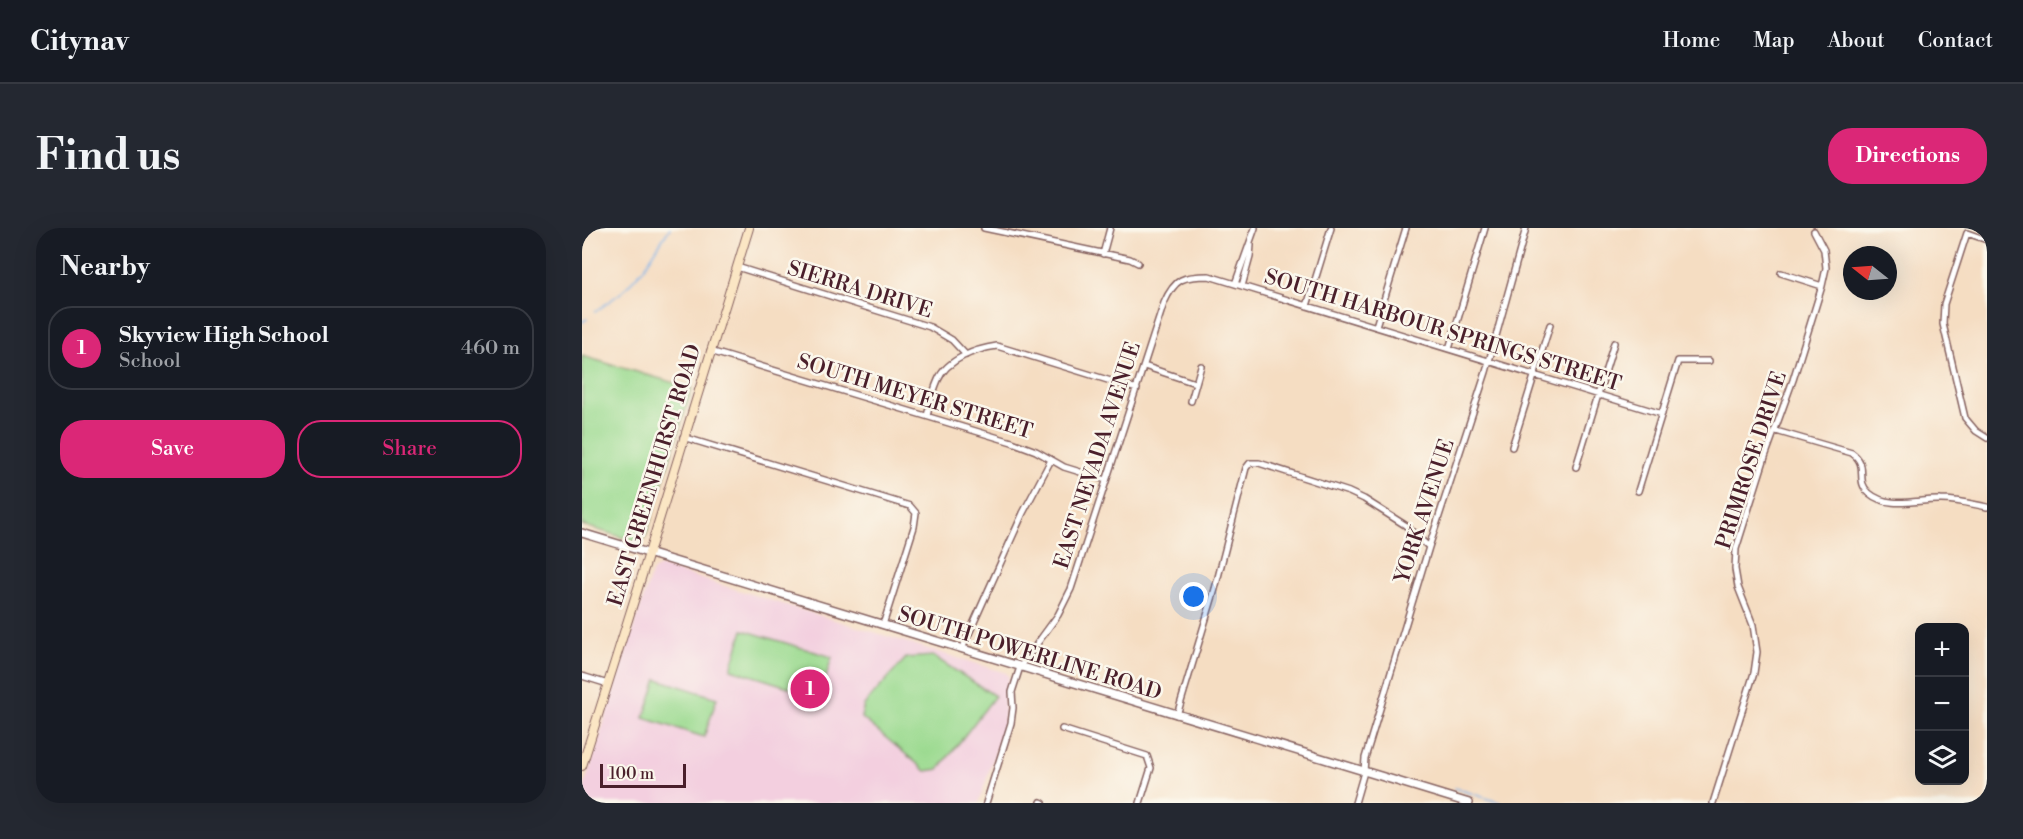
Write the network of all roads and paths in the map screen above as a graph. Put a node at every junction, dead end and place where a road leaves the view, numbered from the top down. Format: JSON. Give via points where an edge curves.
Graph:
{"nodes":[{"id":1,"x":749,"y":228,"type":"edge"},
{"id":2,"x":984,"y":228,"type":"edge"},
{"id":3,"x":1110,"y":228,"type":"edge"},
{"id":4,"x":1255,"y":228,"type":"edge"},
{"id":5,"x":1331,"y":228,"type":"edge"},
{"id":6,"x":1406,"y":228,"type":"edge"},
{"id":7,"x":1485,"y":228,"type":"edge"},
{"id":8,"x":1526,"y":228,"type":"edge"},
{"id":9,"x":1013,"y":231,"type":"edge"},
{"id":10,"x":1814,"y":231,"type":"dead end"},
{"id":11,"x":1987,"y":240,"type":"edge"},
{"id":12,"x":1251,"y":243,"type":"junction"},
{"id":13,"x":1103,"y":254,"type":"junction"},
{"id":14,"x":1138,"y":263,"type":"dead end"},
{"id":15,"x":737,"y":267,"type":"junction"},
{"id":16,"x":1780,"y":273,"type":"dead end"},
{"id":17,"x":1214,"y":278,"type":"joint"},
{"id":18,"x":1235,"y":284,"type":"junction"},
{"id":19,"x":1242,"y":286,"type":"junction"},
{"id":20,"x":1822,"y":286,"type":"junction"},
{"id":21,"x":1307,"y":306,"type":"junction"},
{"id":22,"x":1550,"y":325,"type":"dead end"},
{"id":23,"x":1376,"y":326,"type":"junction"},
{"id":24,"x":1614,"y":343,"type":"dead end"},
{"id":25,"x":1449,"y":349,"type":"junction"},
{"id":26,"x":710,"y":351,"type":"junction"},
{"id":27,"x":966,"y":355,"type":"junction"},
{"id":28,"x":1490,"y":361,"type":"junction"},
{"id":29,"x":1709,"y":361,"type":"dead end"},
{"id":30,"x":1144,"y":366,"type":"junction"},
{"id":31,"x":1201,"y":366,"type":"dead end"},
{"id":32,"x":1535,"y":375,"type":"junction"},
{"id":33,"x":1196,"y":383,"type":"junction"},
{"id":34,"x":1137,"y":389,"type":"junction"},
{"id":35,"x":1598,"y":394,"type":"junction"},
{"id":36,"x":1191,"y":401,"type":"dead end"},
{"id":37,"x":1662,"y":414,"type":"junction"},
{"id":38,"x":927,"y":416,"type":"junction"},
{"id":39,"x":1776,"y":431,"type":"junction"},
{"id":40,"x":683,"y":437,"type":"junction"},
{"id":41,"x":1987,"y":438,"type":"edge"},
{"id":42,"x":1512,"y":447,"type":"dead end"},
{"id":43,"x":1051,"y":460,"type":"junction"},
{"id":44,"x":1576,"y":467,"type":"dead end"},
{"id":45,"x":1106,"y":480,"type":"junction"},
{"id":46,"x":1638,"y":491,"type":"dead end"},
{"id":47,"x":1987,"y":507,"type":"edge"},
{"id":48,"x":582,"y":533,"type":"edge"},
{"id":49,"x":1429,"y":547,"type":"junction"},
{"id":50,"x":650,"y":555,"type":"junction"},
{"id":51,"x":883,"y":625,"type":"junction"},
{"id":52,"x":962,"y":649,"type":"junction"},
{"id":53,"x":1020,"y":667,"type":"junction"},
{"id":54,"x":582,"y":676,"type":"edge"},
{"id":55,"x":608,"y":684,"type":"junction"},
{"id":56,"x":1177,"y":716,"type":"junction"},
{"id":57,"x":1062,"y":729,"type":"dead end"},
{"id":58,"x":582,"y":766,"type":"edge"},
{"id":59,"x":1365,"y":772,"type":"junction"},
{"id":60,"x":986,"y":803,"type":"edge"},
{"id":61,"x":1140,"y":803,"type":"edge"},
{"id":62,"x":1355,"y":803,"type":"edge"},
{"id":63,"x":1469,"y":803,"type":"edge"},
{"id":64,"x":1713,"y":803,"type":"edge"}],
"edges":[{"from":1,"to":15,"type":"main road","name":"EAST GREENHURST ROAD"},
{"from":2,"to":9,"type":"street"},
{"from":3,"to":13,"type":"street"},
{"from":4,"to":12,"type":"street"},
{"from":5,"to":21,"type":"street"},
{"from":6,"to":23,"type":"street"},
{"from":7,"to":25,"type":"street"},
{"from":8,"to":28,"type":"street","name":"YORK AVENUE"},
{"from":9,"to":13,"type":"street"},
{"from":10,"to":20,"type":"street","name":"PRIMROSE DRIVE","via":[[1824,250]]},
{"from":11,"to":41,"type":"street","via":[[1967,233],[1944,304],[1943,324],[1965,418]]},
{"from":12,"to":18,"type":"street"},
{"from":12,"to":19,"type":"street"},
{"from":13,"to":14,"type":"street"},
{"from":15,"to":26,"type":"main road","name":"EAST GREENHURST ROAD"},
{"from":15,"to":27,"type":"street","name":"SIERRA DRIVE","via":[[930,327],[952,340]]},
{"from":16,"to":20,"type":"street"},
{"from":17,"to":18,"type":"street","name":"SOUTH HARBOUR SPRINGS STREET"},
{"from":17,"to":30,"type":"street","name":"EAST NEVADA AVENUE","via":[[1188,276],[1170,288]]},
{"from":18,"to":19,"type":"street","name":"SOUTH HARBOUR SPRINGS STREET"},
{"from":19,"to":21,"type":"street","name":"SOUTH HARBOUR SPRINGS STREET"},
{"from":20,"to":39,"type":"street","name":"PRIMROSE DRIVE"},
{"from":21,"to":23,"type":"street","name":"SOUTH HARBOUR SPRINGS STREET"},
{"from":22,"to":32,"type":"street"},
{"from":23,"to":25,"type":"street","name":"SOUTH HARBOUR SPRINGS STREET"},
{"from":24,"to":35,"type":"street"},
{"from":25,"to":28,"type":"street","name":"SOUTH HARBOUR SPRINGS STREET"},
{"from":26,"to":38,"type":"street","name":"SOUTH MEYER STREET"},
{"from":26,"to":40,"type":"main road","name":"EAST GREENHURST ROAD"},
{"from":27,"to":34,"type":"street","via":[[997,346]]},
{"from":27,"to":38,"type":"street","via":[[938,378]]},
{"from":28,"to":32,"type":"street","name":"SOUTH HARBOUR SPRINGS STREET"},
{"from":28,"to":49,"type":"street","name":"YORK AVENUE"},
{"from":29,"to":37,"type":"street","via":[[1678,361]]},
{"from":30,"to":33,"type":"street"},
{"from":30,"to":34,"type":"street","name":"EAST NEVADA AVENUE"},
{"from":31,"to":33,"type":"street"},
{"from":32,"to":35,"type":"street","name":"SOUTH HARBOUR SPRINGS STREET"},
{"from":32,"to":42,"type":"street"},
{"from":33,"to":36,"type":"street"},
{"from":34,"to":45,"type":"street","name":"EAST NEVADA AVENUE"},
{"from":35,"to":37,"type":"street","name":"SOUTH HARBOUR SPRINGS STREET"},
{"from":35,"to":44,"type":"street"},
{"from":37,"to":46,"type":"street"},
{"from":38,"to":43,"type":"street","name":"SOUTH MEYER STREET","via":[[1036,451]]},
{"from":39,"to":47,"type":"street","via":[[1852,453],[1859,458],[1865,488],[1893,503],[1939,500]]},
{"from":39,"to":64,"type":"street","name":"PRIMROSE DRIVE","via":[[1736,549],[1738,587],[1753,626],[1757,652]]},
{"from":40,"to":50,"type":"main road","name":"EAST GREENHURST ROAD"},
{"from":40,"to":51,"type":"street","via":[[910,506],[916,513],[914,527]]},
{"from":43,"to":45,"type":"street","name":"SOUTH MEYER STREET"},
{"from":43,"to":52,"type":"street"},
{"from":45,"to":53,"type":"street","name":"EAST NEVADA AVENUE","via":[[1071,589],[1058,615]]},
{"from":48,"to":50,"type":"street","name":"SOUTH POWERLINE ROAD"},
{"from":49,"to":56,"type":"street","via":[[1405,525],[1349,492],[1250,463]]},
{"from":49,"to":59,"type":"street","name":"YORK AVENUE","via":[[1365,758]]},
{"from":50,"to":51,"type":"street","name":"SOUTH POWERLINE ROAD"},
{"from":50,"to":55,"type":"main road","name":"EAST GREENHURST ROAD"},
{"from":51,"to":52,"type":"street","name":"SOUTH POWERLINE ROAD"},
{"from":52,"to":53,"type":"street","name":"SOUTH POWERLINE ROAD"},
{"from":53,"to":56,"type":"street","name":"SOUTH POWERLINE ROAD"},
{"from":53,"to":60,"type":"street","via":[[1012,692],[1011,723]]},
{"from":54,"to":55,"type":"street"},
{"from":55,"to":58,"type":"main road","name":"EAST GREENHURST ROAD"},
{"from":56,"to":59,"type":"street","name":"SOUTH POWERLINE ROAD"},
{"from":57,"to":61,"type":"street","via":[[1147,756],[1151,768]]},
{"from":59,"to":62,"type":"street","name":"YORK AVENUE"},
{"from":59,"to":63,"type":"street","name":"SOUTH POWERLINE ROAD"}]}
